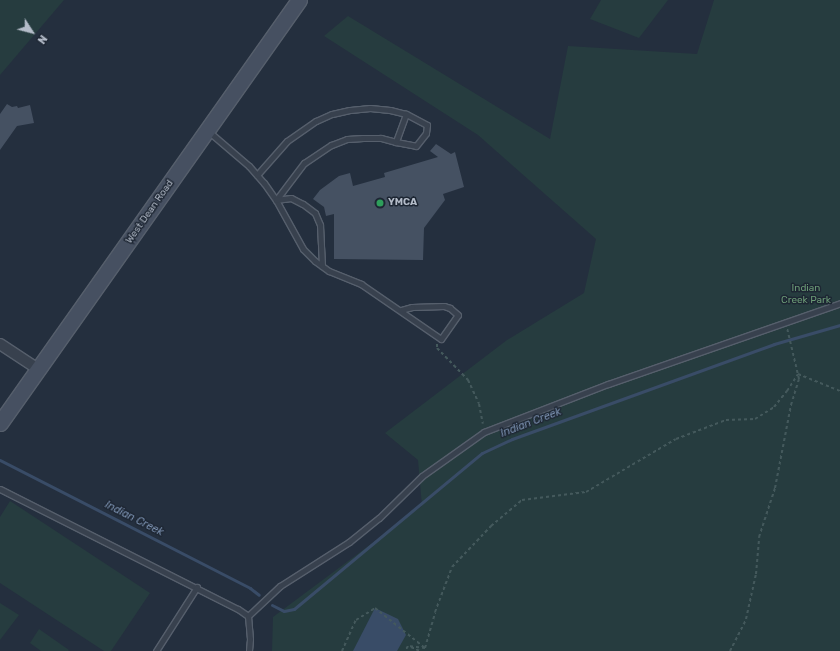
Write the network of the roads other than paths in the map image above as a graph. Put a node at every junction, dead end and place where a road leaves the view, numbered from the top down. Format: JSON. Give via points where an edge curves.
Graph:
{"nodes":[{"id":1,"x":299,"y":0,"type":"edge"},
{"id":2,"x":406,"y":114,"type":"junction"},
{"id":3,"x":208,"y":130,"type":"junction"},
{"id":4,"x":396,"y":142,"type":"junction"},
{"id":5,"x":257,"y":175,"type":"junction"},
{"id":6,"x":276,"y":200,"type":"junction"},
{"id":7,"x":322,"y":266,"type":"junction"},
{"id":8,"x":840,"y":303,"type":"edge"},
{"id":9,"x":402,"y":310,"type":"junction"},
{"id":10,"x":0,"y":344,"type":"edge"},
{"id":11,"x":38,"y":369,"type":"junction"},
{"id":12,"x":0,"y":423,"type":"edge"},
{"id":13,"x":0,"y":489,"type":"edge"},
{"id":14,"x":197,"y":587,"type":"junction"},
{"id":15,"x":248,"y":616,"type":"junction"},
{"id":16,"x":156,"y":651,"type":"edge"},
{"id":17,"x":248,"y":651,"type":"edge"}],
"edges":[{"from":1,"to":3,"type":"street","name":"West Dean Road"},
{"from":2,"to":4,"type":"lane"},
{"from":2,"to":4,"type":"lane","via":[[427,125],[426,133],[416,146]]},
{"from":2,"to":5,"type":"lane","via":[[370,108],[332,114],[316,121],[287,141]]},
{"from":3,"to":5,"type":"lane"},
{"from":3,"to":11,"type":"street","name":"West Dean Road"},
{"from":4,"to":6,"type":"lane","via":[[381,138],[363,138],[347,139],[331,145],[304,163]]},
{"from":5,"to":6,"type":"lane"},
{"from":6,"to":7,"type":"lane","via":[[303,249]]},
{"from":6,"to":7,"type":"lane","via":[[290,198],[315,213],[320,225]]},
{"from":7,"to":9,"type":"lane","via":[[361,284]]},
{"from":8,"to":15,"type":"lane","via":[[600,387],[484,432],[422,476],[379,518],[349,542],[280,586]]},
{"from":9,"to":9,"type":"lane","via":[[440,339],[458,315],[444,306],[412,307]]},
{"from":10,"to":11,"type":"street"},
{"from":11,"to":12,"type":"street","name":"West Dean Road"},
{"from":13,"to":14,"type":"lane"},
{"from":14,"to":15,"type":"lane"},
{"from":14,"to":16,"type":"lane"},
{"from":15,"to":17,"type":"lane"}]}
